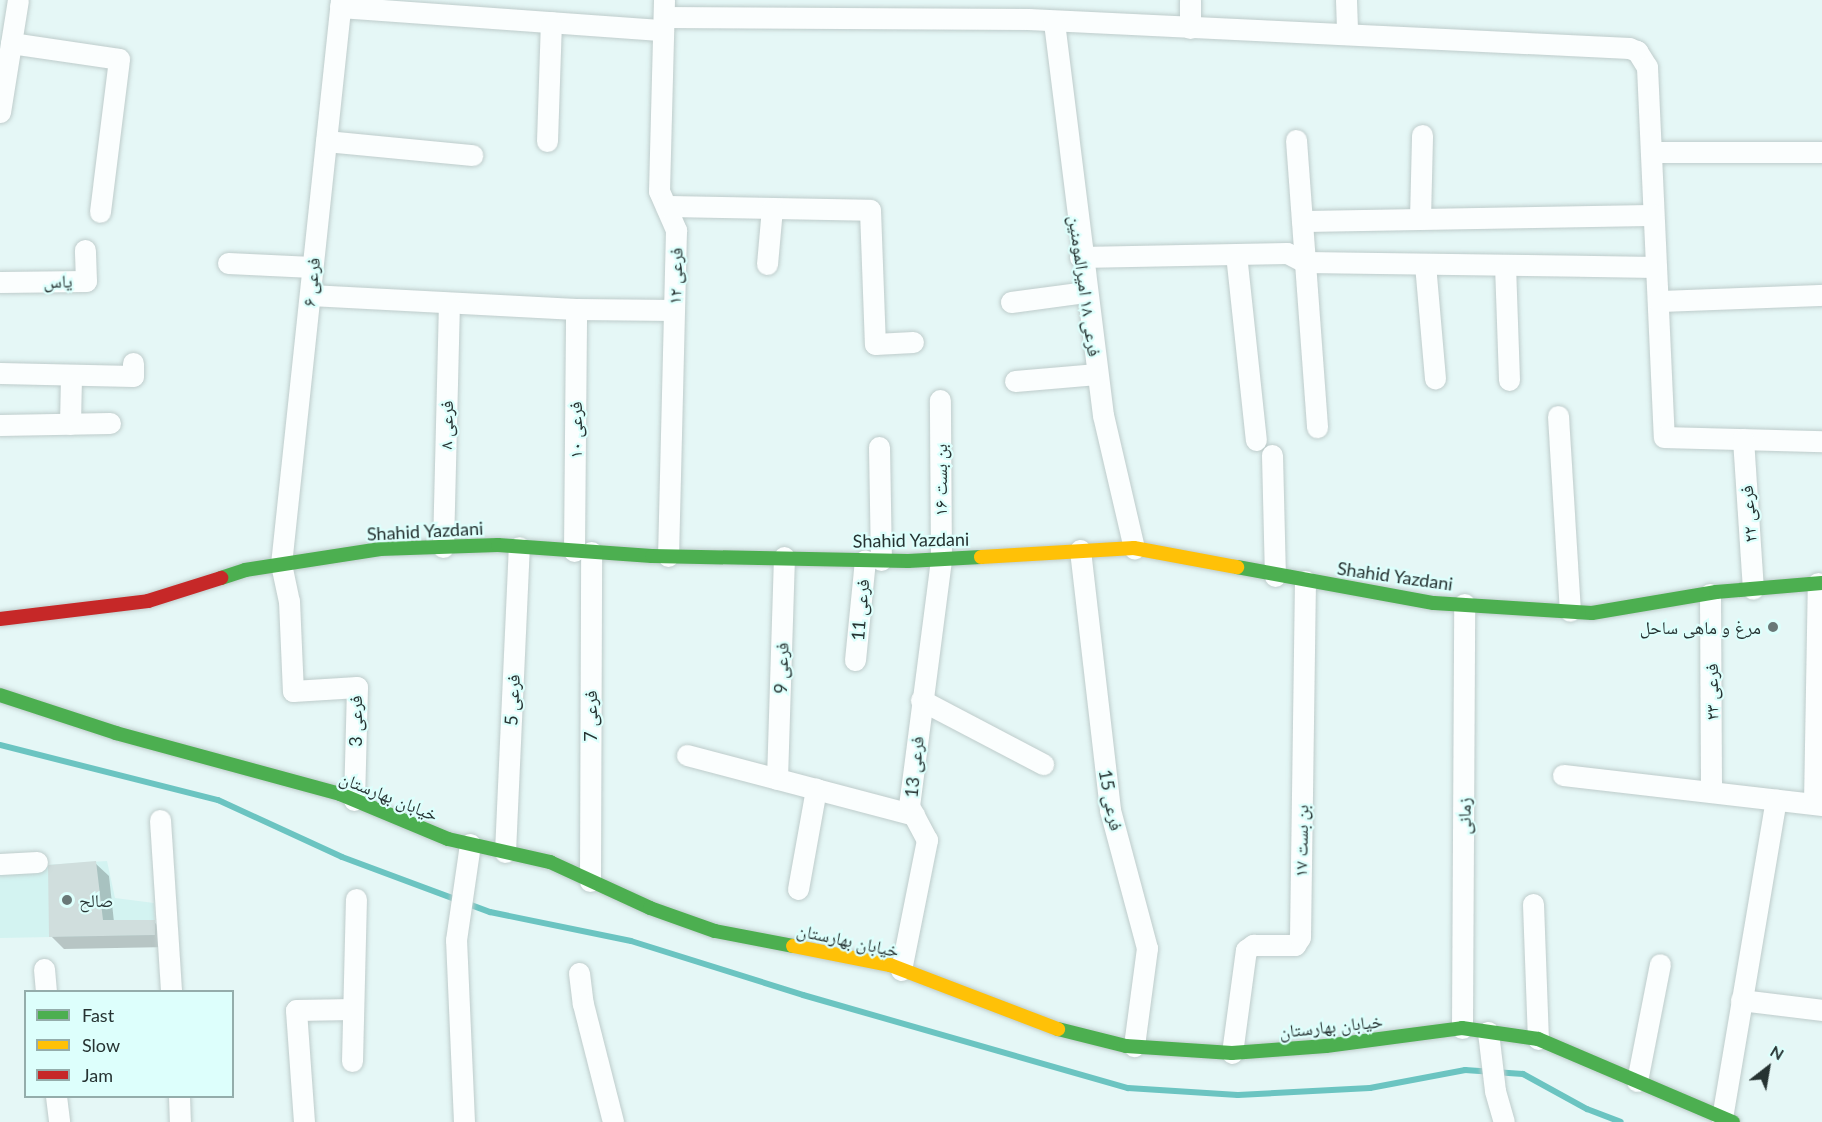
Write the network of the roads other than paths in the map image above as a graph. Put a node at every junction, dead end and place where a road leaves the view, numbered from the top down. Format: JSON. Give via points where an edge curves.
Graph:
{"nodes":[{"id":1,"x":18,"y":0,"type":"edge"},
{"id":2,"x":1190,"y":0,"type":"edge"},
{"id":3,"x":1346,"y":0,"type":"edge"},
{"id":4,"x":341,"y":3,"type":"edge"},
{"id":5,"x":1027,"y":10,"type":"edge"},
{"id":6,"x":664,"y":16,"type":"edge"},
{"id":7,"x":551,"y":22,"type":"junction"},
{"id":8,"x":1054,"y":22,"type":"junction"},
{"id":9,"x":1190,"y":28,"type":"junction"},
{"id":10,"x":1347,"y":33,"type":"junction"},
{"id":11,"x":11,"y":43,"type":"junction"},
{"id":12,"x":0,"y":112,"type":"edge"},
{"id":13,"x":1422,"y":135,"type":"dead end"},
{"id":14,"x":1296,"y":140,"type":"dead end"},
{"id":15,"x":326,"y":141,"type":"junction"},
{"id":16,"x":547,"y":141,"type":"dead end"},
{"id":17,"x":1652,"y":152,"type":"junction"},
{"id":18,"x":1822,"y":152,"type":"edge"},
{"id":19,"x":472,"y":155,"type":"dead end"},
{"id":20,"x":666,"y":206,"type":"junction"},
{"id":21,"x":772,"y":208,"type":"junction"},
{"id":22,"x":100,"y":212,"type":"dead end"},
{"id":23,"x":1653,"y":215,"type":"junction"},
{"id":24,"x":1420,"y":219,"type":"junction"},
{"id":25,"x":1302,"y":220,"type":"junction"},
{"id":26,"x":86,"y":250,"type":"dead end"},
{"id":27,"x":1236,"y":254,"type":"junction"},
{"id":28,"x":1080,"y":257,"type":"junction"},
{"id":29,"x":1305,"y":262,"type":"junction"},
{"id":30,"x":228,"y":263,"type":"dead end"},
{"id":31,"x":768,"y":264,"type":"dead end"},
{"id":32,"x":1425,"y":264,"type":"junction"},
{"id":33,"x":1505,"y":265,"type":"junction"},
{"id":34,"x":312,"y":267,"type":"junction"},
{"id":35,"x":1655,"y":267,"type":"junction"},
{"id":36,"x":0,"y":282,"type":"edge"},
{"id":37,"x":1086,"y":292,"type":"junction"},
{"id":38,"x":310,"y":295,"type":"junction"},
{"id":39,"x":1822,"y":295,"type":"edge"},
{"id":40,"x":1658,"y":301,"type":"junction"},
{"id":41,"x":1011,"y":302,"type":"dead end"},
{"id":42,"x":449,"y":303,"type":"junction"},
{"id":43,"x":576,"y":309,"type":"junction"},
{"id":44,"x":674,"y":310,"type":"junction"},
{"id":45,"x":913,"y":342,"type":"dead end"},
{"id":46,"x":133,"y":363,"type":"dead end"},
{"id":47,"x":0,"y":373,"type":"edge"},
{"id":48,"x":1097,"y":374,"type":"junction"},
{"id":49,"x":71,"y":375,"type":"junction"},
{"id":50,"x":1435,"y":379,"type":"dead end"},
{"id":51,"x":1509,"y":380,"type":"dead end"},
{"id":52,"x":1015,"y":381,"type":"dead end"},
{"id":53,"x":940,"y":400,"type":"dead end"},
{"id":54,"x":1558,"y":416,"type":"dead end"},
{"id":55,"x":110,"y":423,"type":"dead end"},
{"id":56,"x":70,"y":424,"type":"junction"},
{"id":57,"x":0,"y":425,"type":"edge"},
{"id":58,"x":1317,"y":427,"type":"dead end"},
{"id":59,"x":1743,"y":439,"type":"junction"},
{"id":60,"x":1256,"y":440,"type":"dead end"},
{"id":61,"x":1822,"y":441,"type":"edge"},
{"id":62,"x":879,"y":447,"type":"dead end"},
{"id":63,"x":1272,"y":455,"type":"dead end"},
{"id":64,"x":443,"y":547,"type":"junction"},
{"id":65,"x":519,"y":547,"type":"junction"},
{"id":66,"x":1134,"y":548,"type":"junction"},
{"id":67,"x":1080,"y":550,"type":"junction"},
{"id":68,"x":583,"y":551,"type":"junction"},
{"id":69,"x":668,"y":556,"type":"junction"},
{"id":70,"x":784,"y":557,"type":"junction"},
{"id":71,"x":940,"y":559,"type":"junction"},
{"id":72,"x":873,"y":560,"type":"junction"},
{"id":73,"x":281,"y":564,"type":"junction"},
{"id":74,"x":1275,"y":576,"type":"junction"},
{"id":75,"x":1305,"y":581,"type":"junction"},
{"id":76,"x":1820,"y":583,"type":"edge"},
{"id":77,"x":1753,"y":589,"type":"junction"},
{"id":78,"x":1710,"y":594,"type":"junction"},
{"id":79,"x":1464,"y":604,"type":"junction"},
{"id":80,"x":1570,"y":611,"type":"junction"},
{"id":81,"x":0,"y":619,"type":"edge"},
{"id":82,"x":855,"y":660,"type":"dead end"},
{"id":83,"x":0,"y":695,"type":"edge"},
{"id":84,"x":921,"y":700,"type":"junction"},
{"id":85,"x":687,"y":755,"type":"dead end"},
{"id":86,"x":1043,"y":764,"type":"dead end"},
{"id":87,"x":1563,"y":775,"type":"dead end"},
{"id":88,"x":777,"y":779,"type":"junction"},
{"id":89,"x":816,"y":789,"type":"junction"},
{"id":90,"x":1712,"y":791,"type":"junction"},
{"id":91,"x":354,"y":800,"type":"junction"},
{"id":92,"x":1776,"y":800,"type":"junction"},
{"id":93,"x":1818,"y":804,"type":"edge"},
{"id":94,"x":914,"y":815,"type":"junction"},
{"id":95,"x":160,"y":820,"type":"dead end"},
{"id":96,"x":470,"y":844,"type":"junction"},
{"id":97,"x":505,"y":852,"type":"junction"},
{"id":98,"x":37,"y":862,"type":"dead end"},
{"id":99,"x":0,"y":864,"type":"edge"},
{"id":100,"x":590,"y":880,"type":"junction"},
{"id":101,"x":798,"y":889,"type":"dead end"},
{"id":102,"x":356,"y":899,"type":"dead end"},
{"id":103,"x":1533,"y":904,"type":"dead end"},
{"id":104,"x":1660,"y":964,"type":"dead end"},
{"id":105,"x":44,"y":969,"type":"dead end"},
{"id":106,"x":901,"y":970,"type":"junction"},
{"id":107,"x":579,"y":973,"type":"dead end"},
{"id":108,"x":46,"y":990,"type":"edge"},
{"id":109,"x":171,"y":990,"type":"edge"},
{"id":110,"x":1741,"y":1000,"type":"junction"},
{"id":111,"x":353,"y":1009,"type":"junction"},
{"id":112,"x":1822,"y":1010,"type":"edge"},
{"id":113,"x":1462,"y":1028,"type":"junction"},
{"id":114,"x":1538,"y":1039,"type":"junction"},
{"id":115,"x":1489,"y":1042,"type":"junction"},
{"id":116,"x":1134,"y":1046,"type":"junction"},
{"id":117,"x":1232,"y":1053,"type":"junction"},
{"id":118,"x":352,"y":1061,"type":"dead end"},
{"id":119,"x":1637,"y":1081,"type":"junction"},
{"id":120,"x":56,"y":1098,"type":"edge"},
{"id":121,"x":178,"y":1098,"type":"edge"},
{"id":122,"x":1503,"y":1118,"type":"edge"},
{"id":123,"x":1727,"y":1120,"type":"edge"},
{"id":124,"x":59,"y":1122,"type":"edge"},
{"id":125,"x":180,"y":1122,"type":"edge"},
{"id":126,"x":304,"y":1122,"type":"edge"},
{"id":127,"x":464,"y":1122,"type":"edge"},
{"id":128,"x":613,"y":1122,"type":"edge"}],
"edges":[{"from":1,"to":11,"type":"street"},
{"from":2,"to":9,"type":"street"},
{"from":3,"to":10,"type":"street"},
{"from":4,"to":7,"type":"street"},
{"from":4,"to":15,"type":"street","name":"فرعی ۶"},
{"from":5,"to":6,"type":"street"},
{"from":5,"to":8,"type":"street"},
{"from":6,"to":7,"type":"street"},
{"from":6,"to":20,"type":"street","name":"فرعی ۱۲","via":[[659,191]]},
{"from":7,"to":16,"type":"street"},
{"from":8,"to":9,"type":"street"},
{"from":8,"to":28,"type":"street","name":"فرعی ۱۸ امیرالمومنین"},
{"from":9,"to":10,"type":"street"},
{"from":10,"to":17,"type":"street","via":[[1637,51],[1647,67]]},
{"from":11,"to":12,"type":"street"},
{"from":11,"to":22,"type":"street","via":[[119,59]]},
{"from":13,"to":24,"type":"street"},
{"from":14,"to":25,"type":"street"},
{"from":15,"to":19,"type":"street"},
{"from":15,"to":34,"type":"street","name":"فرعی ۶"},
{"from":17,"to":18,"type":"street"},
{"from":17,"to":23,"type":"street"},
{"from":20,"to":21,"type":"street"},
{"from":20,"to":44,"type":"street","name":"فرعی ۱۲","via":[[676,230]]},
{"from":21,"to":31,"type":"street"},
{"from":21,"to":45,"type":"street","via":[[870,210],[874,344]]},
{"from":23,"to":24,"type":"street"},
{"from":23,"to":35,"type":"street"},
{"from":24,"to":25,"type":"street"},
{"from":25,"to":29,"type":"street"},
{"from":26,"to":36,"type":"street","name":"یاس","via":[[86,281]]},
{"from":27,"to":28,"type":"street"},
{"from":27,"to":29,"type":"street","via":[[1287,253]]},
{"from":27,"to":60,"type":"street"},
{"from":28,"to":37,"type":"street","name":"فرعی ۱۸ امیرالمومنین"},
{"from":29,"to":32,"type":"street"},
{"from":29,"to":58,"type":"street"},
{"from":30,"to":34,"type":"street"},
{"from":32,"to":33,"type":"street"},
{"from":32,"to":50,"type":"street"},
{"from":33,"to":35,"type":"street"},
{"from":33,"to":51,"type":"street"},
{"from":34,"to":38,"type":"street","name":"فرعی ۶"},
{"from":35,"to":40,"type":"street"},
{"from":37,"to":41,"type":"street"},
{"from":37,"to":48,"type":"street","name":"فرعی ۱۸ امیرالمومنین"},
{"from":38,"to":42,"type":"street"},
{"from":38,"to":73,"type":"street","name":"فرعی ۶"},
{"from":39,"to":40,"type":"street"},
{"from":40,"to":59,"type":"street","via":[[1664,436]]},
{"from":42,"to":43,"type":"street"},
{"from":42,"to":64,"type":"street","name":"فرعی ۸"},
{"from":43,"to":44,"type":"street"},
{"from":43,"to":68,"type":"street","name":"فرعی ۱۰"},
{"from":44,"to":69,"type":"street","name":"فرعی ۱۲"},
{"from":46,"to":49,"type":"street","via":[[133,376]]},
{"from":47,"to":49,"type":"street"},
{"from":48,"to":52,"type":"street"},
{"from":48,"to":66,"type":"street","name":"فرعی ۱۸ امیرالمومنین"},
{"from":49,"to":56,"type":"street"},
{"from":53,"to":71,"type":"street","name":"بن بست ۱۶"},
{"from":54,"to":80,"type":"street"},
{"from":55,"to":56,"type":"street"},
{"from":56,"to":57,"type":"street"},
{"from":59,"to":61,"type":"street"},
{"from":59,"to":77,"type":"street","name":"فرعی ۲۲"},
{"from":62,"to":72,"type":"street","name":"فرعی 11"},
{"from":63,"to":74,"type":"street"},
{"from":64,"to":65,"type":"street","name":"Shahid Yazdani"},
{"from":64,"to":73,"type":"street","name":"Shahid Yazdani","via":[[380,549]]},
{"from":65,"to":68,"type":"street","name":"Shahid Yazdani"},
{"from":65,"to":97,"type":"street","name":"فرعی 5"},
{"from":66,"to":67,"type":"street","name":"Shahid Yazdani"},
{"from":66,"to":74,"type":"street","name":"Shahid Yazdani"},
{"from":67,"to":71,"type":"street","name":"Shahid Yazdani"},
{"from":67,"to":116,"type":"street","name":"فرعی 15","via":[[1110,810],[1147,948]]},
{"from":68,"to":69,"type":"street","name":"Shahid Yazdani"},
{"from":68,"to":100,"type":"street","name":"فرعی 7"},
{"from":69,"to":70,"type":"street","name":"Shahid Yazdani"},
{"from":70,"to":72,"type":"street","name":"Shahid Yazdani"},
{"from":70,"to":88,"type":"street","name":"فرعی 9"},
{"from":71,"to":72,"type":"street","name":"Shahid Yazdani"},
{"from":71,"to":84,"type":"street","name":"فرعی 13"},
{"from":72,"to":82,"type":"street","name":"فرعی 11"},
{"from":73,"to":81,"type":"street","name":"Shahid Yazdani","via":[[245,570],[148,601]]},
{"from":73,"to":91,"type":"street","name":"فرعی 3","via":[[289,601],[293,691],[357,687]]},
{"from":74,"to":75,"type":"street","name":"Shahid Yazdani"},
{"from":75,"to":79,"type":"street","name":"Shahid Yazdani"},
{"from":75,"to":117,"type":"street","name":"بن بست ۱۷","via":[[1300,937],[1295,945],[1252,945],[1246,950]]},
{"from":76,"to":77,"type":"street","name":"Shahid Yazdani"},
{"from":76,"to":93,"type":"street"},
{"from":77,"to":78,"type":"street","name":"Shahid Yazdani"},
{"from":78,"to":80,"type":"street","name":"Shahid Yazdani","via":[[1592,613]]},
{"from":78,"to":90,"type":"street","name":"فرعی ۲۳"},
{"from":79,"to":80,"type":"street","name":"Shahid Yazdani"},
{"from":79,"to":113,"type":"street","name":"زمانی"},
{"from":83,"to":91,"type":"street","name":"خیابان بهارستان","via":[[116,733]]},
{"from":84,"to":86,"type":"street"},
{"from":84,"to":94,"type":"street","name":"فرعی 13","via":[[909,806]]},
{"from":85,"to":88,"type":"street"},
{"from":87,"to":90,"type":"street"},
{"from":88,"to":89,"type":"street"},
{"from":89,"to":94,"type":"street"},
{"from":89,"to":101,"type":"street"},
{"from":90,"to":92,"type":"street"},
{"from":91,"to":96,"type":"street","name":"خیابان بهارستان"},
{"from":92,"to":93,"type":"street"},
{"from":92,"to":110,"type":"street"},
{"from":94,"to":106,"type":"street","name":"فرعی 13","via":[[927,840]]},
{"from":95,"to":109,"type":"street"},
{"from":96,"to":97,"type":"street","name":"خیابان بهارستان"},
{"from":96,"to":127,"type":"street","via":[[458,930]]},
{"from":97,"to":100,"type":"street","name":"خیابان بهارستان","via":[[549,862]]},
{"from":98,"to":99,"type":"street"},
{"from":100,"to":106,"type":"street","name":"خیابان بهارستان","via":[[715,931]]},
{"from":102,"to":111,"type":"street"},
{"from":103,"to":114,"type":"street"},
{"from":104,"to":119,"type":"street"},
{"from":105,"to":108,"type":"street"},
{"from":106,"to":116,"type":"street","name":"خیابان بهارستان","via":[[1056,1029]]},
{"from":107,"to":128,"type":"street"},
{"from":110,"to":112,"type":"street"},
{"from":110,"to":123,"type":"street"},
{"from":111,"to":118,"type":"street"},
{"from":111,"to":126,"type":"street","via":[[296,1010]]},
{"from":113,"to":115,"type":"street","name":"خیابان بهارستان"},
{"from":113,"to":117,"type":"street","name":"خیابان بهارستان","via":[[1326,1046]]},
{"from":114,"to":115,"type":"street","name":"خیابان بهارستان"},
{"from":114,"to":119,"type":"street","name":"خیابان بهارستان"},
{"from":115,"to":122,"type":"street"},
{"from":116,"to":117,"type":"street","name":"خیابان بهارستان"},
{"from":119,"to":123,"type":"street","name":"خیابان بهارستان"},
{"from":120,"to":124,"type":"street"},
{"from":121,"to":125,"type":"street"}]}
